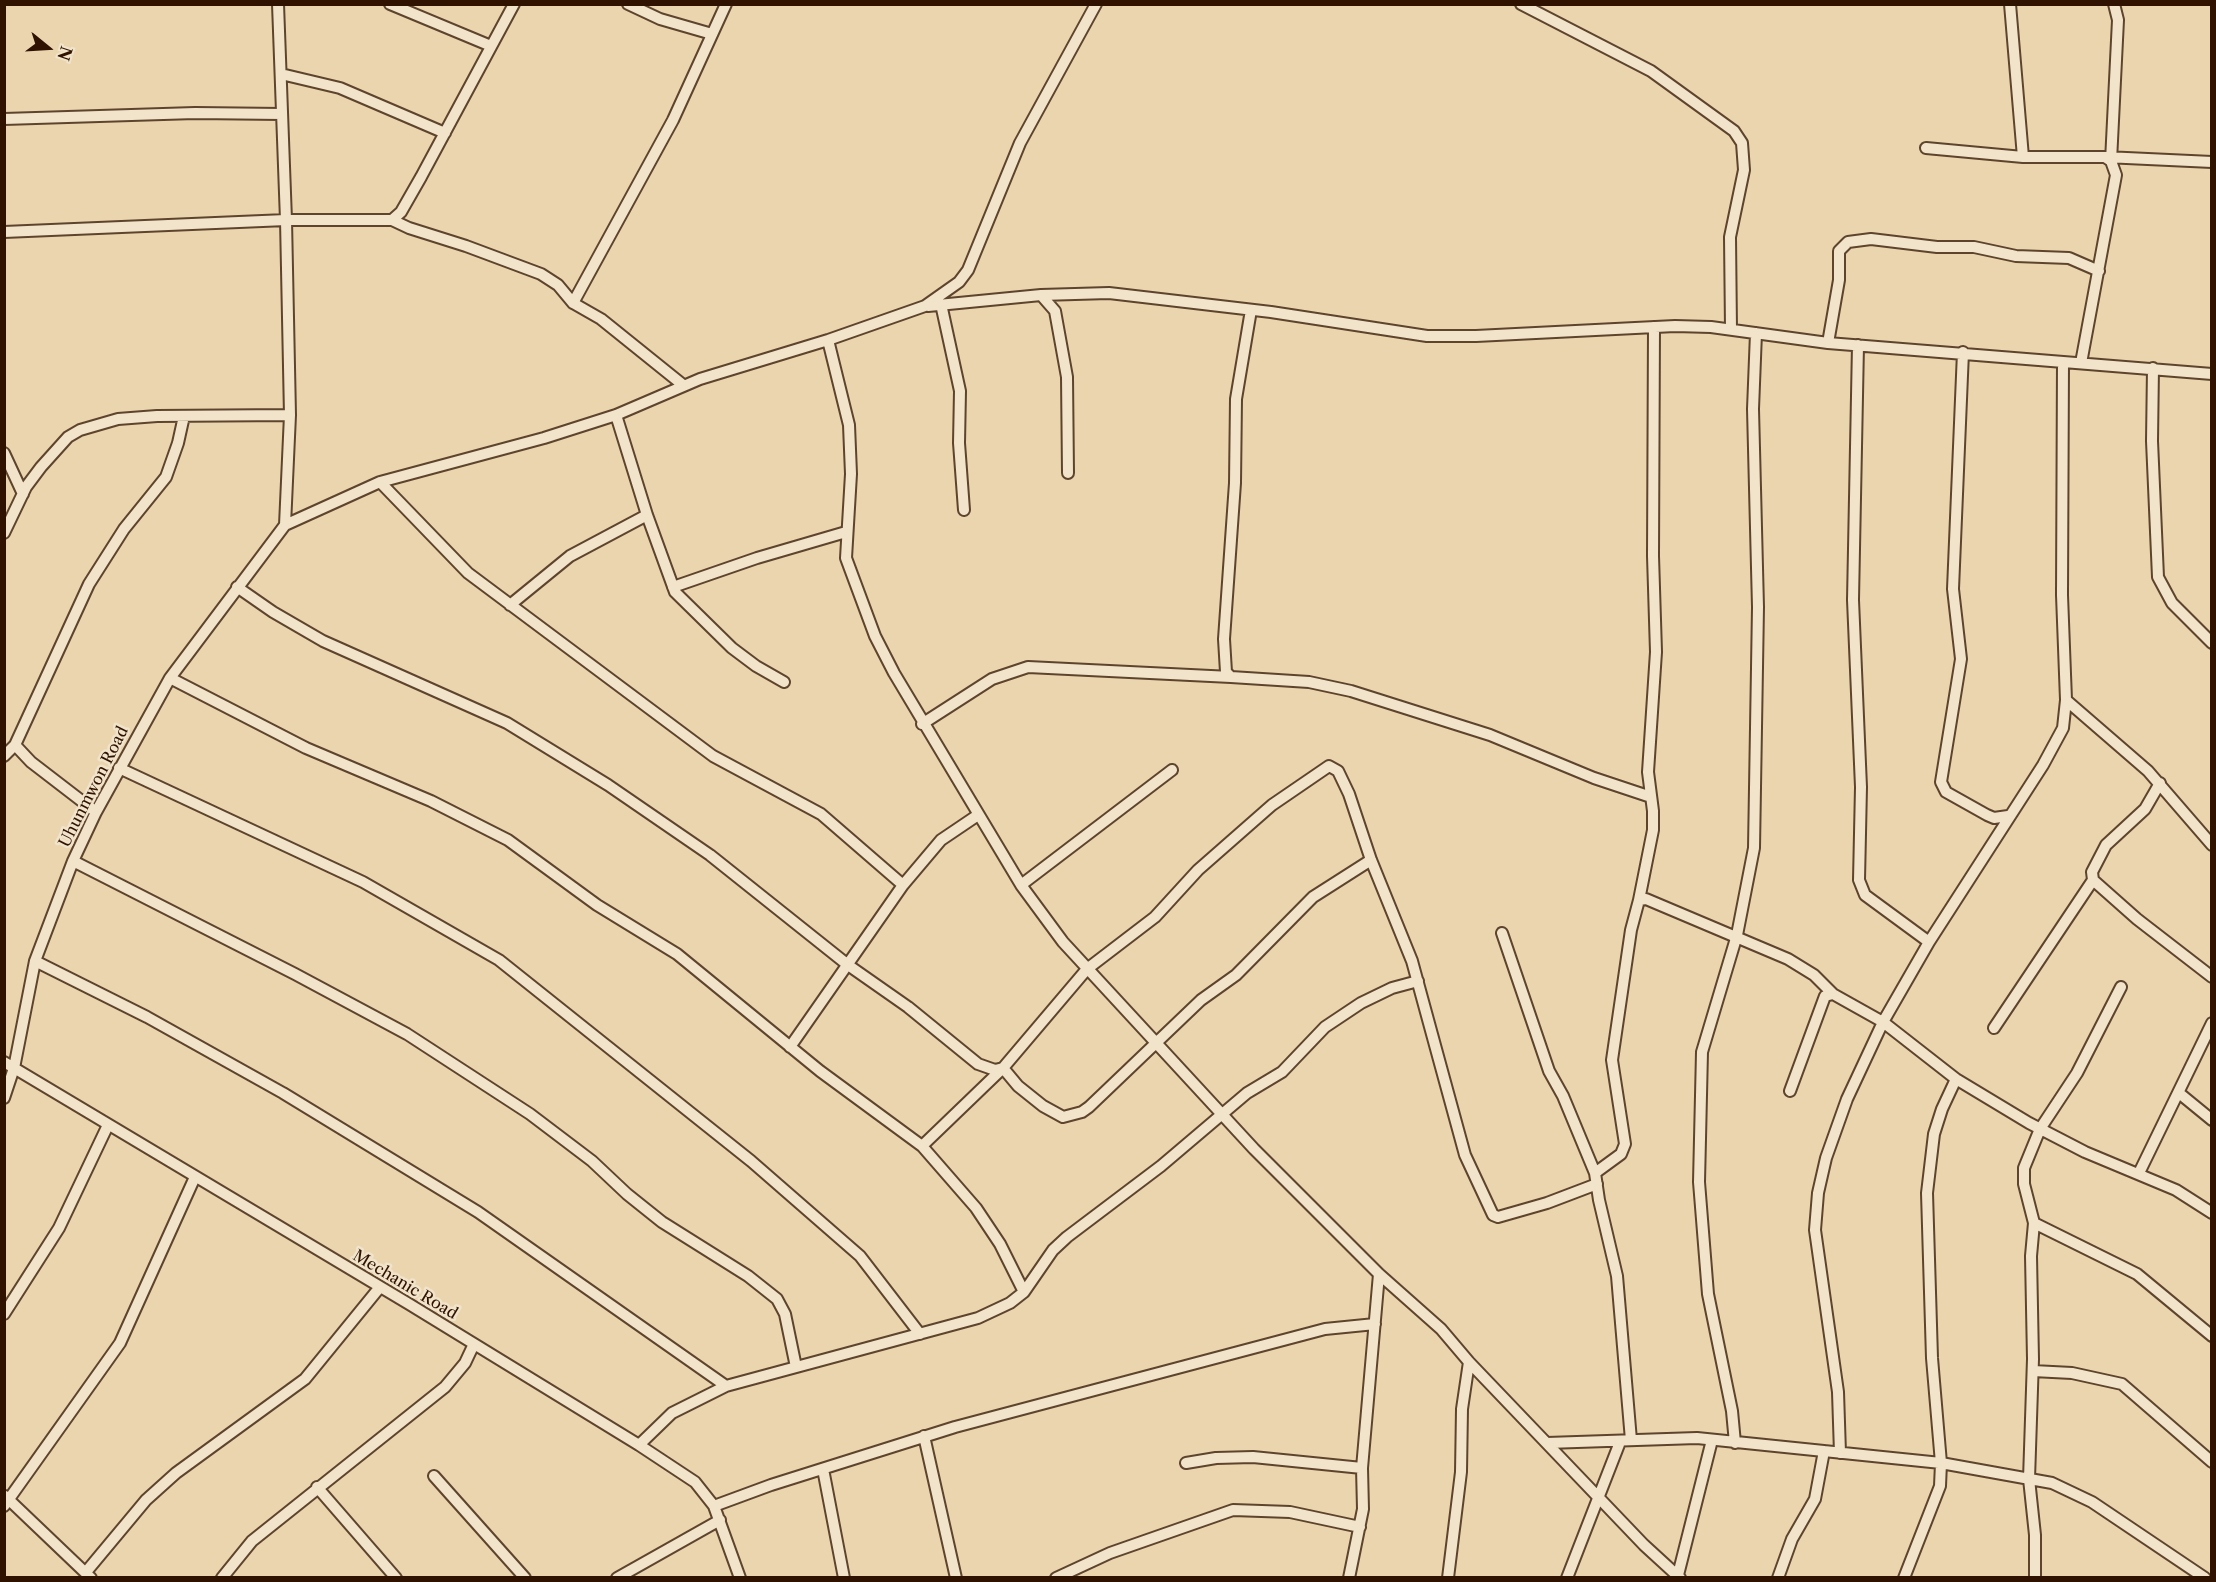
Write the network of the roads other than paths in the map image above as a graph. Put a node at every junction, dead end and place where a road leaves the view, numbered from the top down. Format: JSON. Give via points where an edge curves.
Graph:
{"nodes":[{"id":1,"x":278,"y":4,"type":"edge"},
{"id":2,"x":390,"y":4,"type":"edge"},
{"id":3,"x":514,"y":4,"type":"edge"},
{"id":4,"x":628,"y":4,"type":"edge"},
{"id":5,"x":726,"y":4,"type":"edge"},
{"id":6,"x":1096,"y":4,"type":"edge"},
{"id":7,"x":1521,"y":4,"type":"edge"},
{"id":8,"x":2010,"y":4,"type":"edge"},
{"id":9,"x":2114,"y":4,"type":"edge"},
{"id":10,"x":712,"y":34,"type":"junction"},
{"id":11,"x":491,"y":46,"type":"junction"},
{"id":12,"x":281,"y":74,"type":"junction"},
{"id":13,"x":282,"y":114,"type":"junction"},
{"id":14,"x":4,"y":119,"type":"edge"},
{"id":15,"x":445,"y":133,"type":"junction"},
{"id":16,"x":1926,"y":148,"type":"dead end"},
{"id":17,"x":2023,"y":157,"type":"junction"},
{"id":18,"x":2109,"y":159,"type":"junction"},
{"id":19,"x":2211,"y":162,"type":"edge"},
{"id":20,"x":392,"y":219,"type":"junction"},
{"id":21,"x":286,"y":220,"type":"junction"},
{"id":22,"x":4,"y":232,"type":"edge"},
{"id":23,"x":2099,"y":271,"type":"junction"},
{"id":24,"x":1041,"y":295,"type":"junction"},
{"id":25,"x":573,"y":303,"type":"junction"},
{"id":26,"x":941,"y":304,"type":"junction"},
{"id":27,"x":925,"y":306,"type":"junction"},
{"id":28,"x":1251,"y":310,"type":"junction"},
{"id":29,"x":1654,"y":327,"type":"junction"},
{"id":30,"x":1731,"y":329,"type":"junction"},
{"id":31,"x":1756,"y":333,"type":"junction"},
{"id":32,"x":828,"y":340,"type":"junction"},
{"id":33,"x":1828,"y":343,"type":"junction"},
{"id":34,"x":1858,"y":345,"type":"junction"},
{"id":35,"x":1963,"y":352,"type":"junction"},
{"id":36,"x":2063,"y":362,"type":"junction"},
{"id":37,"x":2081,"y":363,"type":"junction"},
{"id":38,"x":2153,"y":368,"type":"junction"},
{"id":39,"x":2211,"y":374,"type":"edge"},
{"id":40,"x":684,"y":386,"type":"junction"},
{"id":41,"x":290,"y":415,"type":"junction"},
{"id":42,"x":184,"y":416,"type":"junction"},
{"id":43,"x":616,"y":416,"type":"junction"},
{"id":44,"x":4,"y":453,"type":"edge"},
{"id":45,"x":1068,"y":473,"type":"dead end"},
{"id":46,"x":380,"y":482,"type":"junction"},
{"id":47,"x":23,"y":494,"type":"junction"},
{"id":48,"x":964,"y":510,"type":"dead end"},
{"id":49,"x":647,"y":515,"type":"junction"},
{"id":50,"x":285,"y":525,"type":"junction"},
{"id":51,"x":846,"y":532,"type":"junction"},
{"id":52,"x":4,"y":533,"type":"edge"},
{"id":53,"x":237,"y":587,"type":"junction"},
{"id":54,"x":673,"y":587,"type":"junction"},
{"id":55,"x":510,"y":605,"type":"junction"},
{"id":56,"x":2211,"y":643,"type":"edge"},
{"id":57,"x":1231,"y":677,"type":"junction"},
{"id":58,"x":170,"y":678,"type":"junction"},
{"id":59,"x":783,"y":682,"type":"dead end"},
{"id":60,"x":2066,"y":700,"type":"junction"},
{"id":61,"x":922,"y":724,"type":"junction"},
{"id":62,"x":15,"y":746,"type":"junction"},
{"id":63,"x":4,"y":756,"type":"edge"},
{"id":64,"x":119,"y":768,"type":"junction"},
{"id":65,"x":1172,"y":770,"type":"dead end"},
{"id":66,"x":2160,"y":783,"type":"junction"},
{"id":67,"x":1652,"y":797,"type":"junction"},
{"id":68,"x":96,"y":812,"type":"junction"},
{"id":69,"x":978,"y":815,"type":"junction"},
{"id":70,"x":2008,"y":816,"type":"junction"},
{"id":71,"x":2211,"y":845,"type":"edge"},
{"id":72,"x":1371,"y":860,"type":"junction"},
{"id":73,"x":73,"y":861,"type":"junction"},
{"id":74,"x":2093,"y":880,"type":"junction"},
{"id":75,"x":903,"y":885,"type":"junction"},
{"id":76,"x":1021,"y":885,"type":"junction"},
{"id":77,"x":1639,"y":900,"type":"junction"},
{"id":78,"x":1502,"y":933,"type":"dead end"},
{"id":79,"x":1737,"y":935,"type":"junction"},
{"id":80,"x":1929,"y":942,"type":"junction"},
{"id":81,"x":35,"y":961,"type":"junction"},
{"id":82,"x":848,"y":965,"type":"junction"},
{"id":83,"x":1088,"y":969,"type":"junction"},
{"id":84,"x":2211,"y":977,"type":"edge"},
{"id":85,"x":1418,"y":981,"type":"junction"},
{"id":86,"x":2121,"y":987,"type":"dead end"},
{"id":87,"x":1833,"y":994,"type":"junction"},
{"id":88,"x":1883,"y":1022,"type":"junction"},
{"id":89,"x":2211,"y":1023,"type":"edge"},
{"id":90,"x":1995,"y":1029,"type":"dead end"},
{"id":91,"x":1156,"y":1042,"type":"junction"},
{"id":92,"x":790,"y":1047,"type":"junction"},
{"id":93,"x":9,"y":1065,"type":"edge"},
{"id":94,"x":1003,"y":1068,"type":"junction"},
{"id":95,"x":1956,"y":1079,"type":"junction"},
{"id":96,"x":1790,"y":1091,"type":"dead end"},
{"id":97,"x":2179,"y":1093,"type":"junction"},
{"id":98,"x":4,"y":1098,"type":"edge"},
{"id":99,"x":1223,"y":1114,"type":"junction"},
{"id":100,"x":2211,"y":1120,"type":"edge"},
{"id":101,"x":108,"y":1125,"type":"junction"},
{"id":102,"x":2040,"y":1129,"type":"junction"},
{"id":103,"x":922,"y":1146,"type":"junction"},
{"id":104,"x":2139,"y":1173,"type":"junction"},
{"id":105,"x":195,"y":1177,"type":"junction"},
{"id":106,"x":1596,"y":1178,"type":"junction"},
{"id":107,"x":2211,"y":1213,"type":"edge"},
{"id":108,"x":2034,"y":1223,"type":"junction"},
{"id":109,"x":1379,"y":1274,"type":"junction"},
{"id":110,"x":380,"y":1287,"type":"junction"},
{"id":111,"x":1024,"y":1292,"type":"junction"},
{"id":112,"x":4,"y":1314,"type":"edge"},
{"id":113,"x":1375,"y":1324,"type":"junction"},
{"id":114,"x":920,"y":1334,"type":"junction"},
{"id":115,"x":2211,"y":1336,"type":"edge"},
{"id":116,"x":474,"y":1344,"type":"junction"},
{"id":117,"x":1469,"y":1362,"type":"junction"},
{"id":118,"x":796,"y":1367,"type":"junction"},
{"id":119,"x":2033,"y":1371,"type":"junction"},
{"id":120,"x":726,"y":1386,"type":"junction"},
{"id":121,"x":924,"y":1436,"type":"junction"},
{"id":122,"x":1712,"y":1440,"type":"junction"},
{"id":123,"x":1625,"y":1441,"type":"junction"},
{"id":124,"x":1547,"y":1443,"type":"junction"},
{"id":125,"x":1735,"y":1443,"type":"junction"},
{"id":126,"x":639,"y":1445,"type":"junction"},
{"id":127,"x":1824,"y":1451,"type":"junction"},
{"id":128,"x":1840,"y":1453,"type":"junction"},
{"id":129,"x":2211,"y":1462,"type":"edge"},
{"id":130,"x":1186,"y":1463,"type":"dead end"},
{"id":131,"x":1941,"y":1463,"type":"junction"},
{"id":132,"x":823,"y":1468,"type":"junction"},
{"id":133,"x":1362,"y":1468,"type":"junction"},
{"id":134,"x":434,"y":1476,"type":"dead end"},
{"id":135,"x":2029,"y":1479,"type":"junction"},
{"id":136,"x":317,"y":1487,"type":"junction"},
{"id":137,"x":1598,"y":1495,"type":"junction"},
{"id":138,"x":6,"y":1501,"type":"edge"},
{"id":139,"x":714,"y":1506,"type":"junction"},
{"id":140,"x":720,"y":1520,"type":"junction"},
{"id":141,"x":1360,"y":1527,"type":"junction"},
{"id":142,"x":630,"y":1574,"type":"edge"},
{"id":143,"x":90,"y":1576,"type":"edge"},
{"id":144,"x":1679,"y":1576,"type":"edge"},
{"id":145,"x":222,"y":1578,"type":"edge"},
{"id":146,"x":396,"y":1578,"type":"edge"},
{"id":147,"x":525,"y":1578,"type":"edge"},
{"id":148,"x":617,"y":1578,"type":"edge"},
{"id":149,"x":740,"y":1578,"type":"edge"},
{"id":150,"x":844,"y":1578,"type":"edge"},
{"id":151,"x":956,"y":1578,"type":"edge"},
{"id":152,"x":1056,"y":1578,"type":"edge"},
{"id":153,"x":1349,"y":1578,"type":"edge"},
{"id":154,"x":1448,"y":1578,"type":"edge"},
{"id":155,"x":1567,"y":1578,"type":"edge"},
{"id":156,"x":1778,"y":1578,"type":"edge"},
{"id":157,"x":1904,"y":1578,"type":"edge"},
{"id":158,"x":2035,"y":1578,"type":"edge"},
{"id":159,"x":2205,"y":1578,"type":"edge"}],
"edges":[{"from":1,"to":12,"type":"street"},
{"from":2,"to":11,"type":"street"},
{"from":3,"to":11,"type":"street"},
{"from":4,"to":10,"type":"street","via":[[660,19]]},
{"from":5,"to":10,"type":"street"},
{"from":6,"to":27,"type":"street","via":[[1020,143],[968,270],[959,282]]},
{"from":7,"to":30,"type":"street","via":[[1651,71],[1734,131],[1742,143],[1744,170],[1730,237]]},
{"from":8,"to":17,"type":"street"},
{"from":9,"to":18,"type":"street","via":[[2118,20]]},
{"from":10,"to":25,"type":"street","via":[[673,120]]},
{"from":11,"to":15,"type":"street"},
{"from":12,"to":13,"type":"street"},
{"from":12,"to":15,"type":"street","via":[[340,88]]},
{"from":13,"to":14,"type":"street"},
{"from":13,"to":21,"type":"street"},
{"from":15,"to":20,"type":"street","via":[[401,212]]},
{"from":16,"to":17,"type":"street"},
{"from":17,"to":18,"type":"street"},
{"from":18,"to":19,"type":"street"},
{"from":18,"to":23,"type":"street","via":[[2116,175]]},
{"from":20,"to":21,"type":"street"},
{"from":20,"to":25,"type":"street","via":[[541,274],[558,285]]},
{"from":21,"to":22,"type":"street"},
{"from":21,"to":41,"type":"street"},
{"from":23,"to":33,"type":"street","via":[[2069,258],[2016,256],[1965,246],[1937,247],[1871,239],[1848,242],[1839,251],[1839,280]]},
{"from":23,"to":37,"type":"street"},
{"from":24,"to":26,"type":"street"},
{"from":24,"to":28,"type":"street","via":[[1109,293]]},
{"from":24,"to":45,"type":"street","via":[[1055,311],[1067,376]]},
{"from":25,"to":40,"type":"street","via":[[601,319]]},
{"from":26,"to":27,"type":"street"},
{"from":26,"to":48,"type":"street","via":[[960,391]]},
{"from":27,"to":32,"type":"street"},
{"from":28,"to":29,"type":"street","via":[[1427,336]]},
{"from":28,"to":57,"type":"street","via":[[1236,405],[1224,639],[1224,663]]},
{"from":29,"to":30,"type":"street"},
{"from":29,"to":67,"type":"street","via":[[1656,652],[1648,767]]},
{"from":30,"to":31,"type":"street"},
{"from":31,"to":33,"type":"street"},
{"from":31,"to":79,"type":"street","via":[[1753,409],[1758,607],[1754,840]]},
{"from":32,"to":40,"type":"street"},
{"from":32,"to":51,"type":"street","via":[[849,425],[851,474]]},
{"from":33,"to":34,"type":"street"},
{"from":34,"to":35,"type":"street"},
{"from":34,"to":80,"type":"street","via":[[1853,600],[1861,786],[1859,880],[1865,895]]},
{"from":35,"to":36,"type":"street"},
{"from":35,"to":70,"type":"street","via":[[1953,589],[1961,659],[1941,782],[1946,792],[1987,815]]},
{"from":36,"to":37,"type":"street"},
{"from":36,"to":60,"type":"street","via":[[2062,595]]},
{"from":37,"to":38,"type":"street"},
{"from":38,"to":39,"type":"street"},
{"from":38,"to":56,"type":"street","via":[[2151,419],[2158,577],[2172,603]]},
{"from":40,"to":43,"type":"street"},
{"from":41,"to":42,"type":"street"},
{"from":41,"to":50,"type":"street"},
{"from":42,"to":47,"type":"street","via":[[118,419],[80,430],[41,467]]},
{"from":42,"to":62,"type":"street","via":[[166,477],[124,529],[89,584]]},
{"from":43,"to":46,"type":"street"},
{"from":43,"to":49,"type":"street"},
{"from":44,"to":47,"type":"street"},
{"from":46,"to":50,"type":"street"},
{"from":46,"to":55,"type":"street","via":[[468,573]]},
{"from":47,"to":52,"type":"street"},
{"from":49,"to":54,"type":"street"},
{"from":49,"to":55,"type":"street","via":[[570,556]]},
{"from":50,"to":53,"type":"street","name":"Uhunmwon Road"},
{"from":51,"to":54,"type":"street"},
{"from":51,"to":61,"type":"street","via":[[846,558],[875,636]]},
{"from":53,"to":58,"type":"street","name":"Uhunmwon Road"},
{"from":53,"to":82,"type":"street","via":[[323,641],[507,723],[585,769],[710,855]]},
{"from":54,"to":59,"type":"street","via":[[680,599],[732,648]]},
{"from":55,"to":75,"type":"street","via":[[713,756],[821,814]]},
{"from":57,"to":61,"type":"street","via":[[1028,667],[992,679]]},
{"from":57,"to":67,"type":"street","via":[[1309,682],[1351,691],[1490,735]]},
{"from":58,"to":64,"type":"street","name":"Uhunmwon Road"},
{"from":58,"to":92,"type":"street","via":[[286,738],[431,801],[508,840],[597,905],[677,954]]},
{"from":60,"to":66,"type":"street"},
{"from":60,"to":70,"type":"street","via":[[2059,739]]},
{"from":61,"to":69,"type":"street"},
{"from":62,"to":63,"type":"street"},
{"from":62,"to":68,"type":"street"},
{"from":64,"to":68,"type":"street","name":"Uhunmwon Road"},
{"from":64,"to":114,"type":"street","via":[[363,882],[499,960],[751,1161],[860,1256]]},
{"from":65,"to":76,"type":"street"},
{"from":66,"to":71,"type":"street"},
{"from":66,"to":74,"type":"street","via":[[2145,809],[2106,845],[2092,872]]},
{"from":67,"to":77,"type":"street","via":[[1653,830]]},
{"from":68,"to":73,"type":"street","name":"Uhunmwon Road"},
{"from":69,"to":75,"type":"street","via":[[941,840]]},
{"from":69,"to":76,"type":"street"},
{"from":70,"to":80,"type":"street"},
{"from":72,"to":83,"type":"street","via":[[1338,771],[1329,766],[1272,805],[1198,870],[1155,916]]},
{"from":72,"to":85,"type":"street"},
{"from":72,"to":91,"type":"street","via":[[1313,897],[1236,975],[1201,1000]]},
{"from":73,"to":81,"type":"street","name":"Uhunmwon Road"},
{"from":73,"to":118,"type":"street","via":[[407,1034],[531,1114],[662,1222],[777,1299],[785,1314]]},
{"from":74,"to":84,"type":"street"},
{"from":74,"to":90,"type":"street"},
{"from":75,"to":82,"type":"street"},
{"from":76,"to":83,"type":"street"},
{"from":77,"to":79,"type":"street","via":[[1646,898]]},
{"from":77,"to":106,"type":"street","via":[[1612,1060],[1625,1144],[1621,1154]]},
{"from":78,"to":106,"type":"street","via":[[1549,1071]]},
{"from":79,"to":87,"type":"street","via":[[1802,967]]},
{"from":79,"to":125,"type":"street","via":[[1702,1052],[1699,1182],[1707,1294],[1732,1410]]},
{"from":80,"to":88,"type":"street"},
{"from":81,"to":93,"type":"street","name":"Uhunmwon Road"},
{"from":81,"to":120,"type":"street","via":[[243,1070],[478,1212]]},
{"from":82,"to":92,"type":"street"},
{"from":82,"to":94,"type":"street","via":[[978,1064],[994,1070]]},
{"from":83,"to":91,"type":"street"},
{"from":83,"to":94,"type":"street"},
{"from":85,"to":99,"type":"street","via":[[1361,1003],[1325,1027],[1282,1072],[1247,1093]]},
{"from":85,"to":106,"type":"street","via":[[1465,1155],[1493,1215],[1498,1217],[1547,1203]]},
{"from":86,"to":102,"type":"street","via":[[2077,1073]]},
{"from":87,"to":88,"type":"street"},
{"from":87,"to":96,"type":"street","via":[[1825,996]]},
{"from":88,"to":95,"type":"street"},
{"from":88,"to":128,"type":"street","via":[[1847,1099],[1826,1158],[1816,1211],[1815,1230],[1838,1392]]},
{"from":89,"to":97,"type":"street"},
{"from":91,"to":94,"type":"street","via":[[1089,1107],[1064,1118],[1034,1100]]},
{"from":91,"to":99,"type":"street"},
{"from":92,"to":103,"type":"street"},
{"from":93,"to":98,"type":"street","name":"Uhunmwon Road"},
{"from":93,"to":101,"type":"street","name":"Mechanic Road"},
{"from":94,"to":103,"type":"street"},
{"from":95,"to":102,"type":"street"},
{"from":95,"to":131,"type":"street","via":[[1934,1134],[1927,1193],[1932,1358]]},
{"from":97,"to":100,"type":"street"},
{"from":97,"to":104,"type":"street"},
{"from":99,"to":109,"type":"street"},
{"from":99,"to":111,"type":"street","via":[[1067,1237],[1053,1250]]},
{"from":101,"to":105,"type":"street","name":"Mechanic Road"},
{"from":101,"to":112,"type":"street","via":[[59,1228]]},
{"from":102,"to":104,"type":"street"},
{"from":102,"to":108,"type":"street","via":[[2024,1168]]},
{"from":103,"to":111,"type":"street","via":[[976,1208]]},
{"from":104,"to":107,"type":"street","via":[[2176,1190]]},
{"from":105,"to":110,"type":"street","name":"Mechanic Road"},
{"from":105,"to":138,"type":"street","via":[[120,1343]]},
{"from":106,"to":123,"type":"street","via":[[1617,1276]]},
{"from":108,"to":115,"type":"street","via":[[2138,1274]]},
{"from":108,"to":119,"type":"street"},
{"from":109,"to":113,"type":"street"},
{"from":109,"to":117,"type":"street","via":[[1441,1329]]},
{"from":110,"to":116,"type":"street","name":"Mechanic Road"},
{"from":110,"to":143,"type":"street","via":[[305,1378],[176,1473],[147,1500]]},
{"from":111,"to":114,"type":"street","via":[[996,1311]]},
{"from":113,"to":121,"type":"street","via":[[1325,1329]]},
{"from":113,"to":133,"type":"street"},
{"from":114,"to":118,"type":"street"},
{"from":116,"to":126,"type":"street","name":"Mechanic Road"},
{"from":116,"to":136,"type":"street","via":[[465,1363],[445,1386]]},
{"from":117,"to":124,"type":"street"},
{"from":117,"to":154,"type":"street"},
{"from":118,"to":120,"type":"street"},
{"from":119,"to":129,"type":"street","via":[[2073,1373],[2122,1384]]},
{"from":119,"to":135,"type":"street"},
{"from":120,"to":126,"type":"street","via":[[672,1413]]},
{"from":121,"to":132,"type":"street"},
{"from":121,"to":151,"type":"street"},
{"from":122,"to":123,"type":"street"},
{"from":122,"to":125,"type":"street"},
{"from":122,"to":144,"type":"street"},
{"from":123,"to":124,"type":"street"},
{"from":123,"to":137,"type":"street"},
{"from":124,"to":137,"type":"street"},
{"from":125,"to":127,"type":"street"},
{"from":126,"to":139,"type":"street","name":"Mechanic Road","via":[[694,1482]]},
{"from":127,"to":128,"type":"street"},
{"from":127,"to":156,"type":"street","via":[[1815,1499],[1792,1539]]},
{"from":128,"to":131,"type":"street"},
{"from":130,"to":133,"type":"street","via":[[1252,1457]]},
{"from":131,"to":135,"type":"street"},
{"from":131,"to":157,"type":"street","via":[[1940,1486]]},
{"from":132,"to":139,"type":"street"},
{"from":132,"to":150,"type":"street"},
{"from":133,"to":141,"type":"street"},
{"from":134,"to":147,"type":"street"},
{"from":135,"to":158,"type":"street"},
{"from":135,"to":159,"type":"street","via":[[2073,1491]]},
{"from":136,"to":145,"type":"street","via":[[252,1541]]},
{"from":136,"to":146,"type":"street"},
{"from":137,"to":144,"type":"street"},
{"from":137,"to":155,"type":"street"},
{"from":138,"to":143,"type":"street"},
{"from":139,"to":140,"type":"street","name":"Mechanic Road"},
{"from":140,"to":142,"type":"street"},
{"from":140,"to":149,"type":"street","name":"Mechanic Road"},
{"from":141,"to":152,"type":"street","via":[[1290,1512],[1233,1510],[1110,1553]]},
{"from":141,"to":153,"type":"street"},
{"from":142,"to":148,"type":"street"}]}
